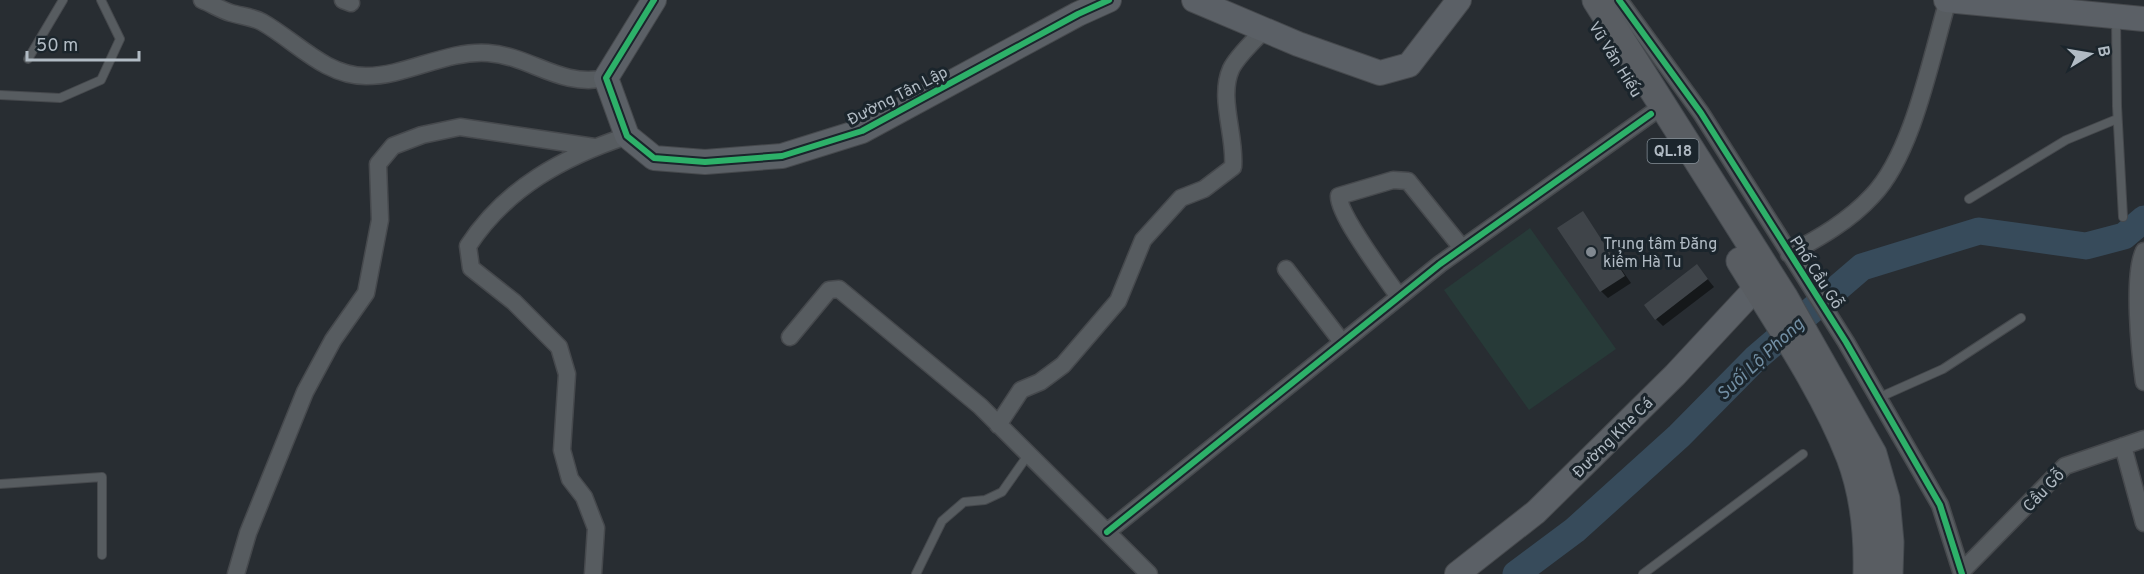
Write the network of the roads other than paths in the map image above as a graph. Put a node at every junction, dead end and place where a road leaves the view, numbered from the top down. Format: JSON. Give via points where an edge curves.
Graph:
{"nodes":[{"id":1,"x":63,"y":0,"type":"edge"},
{"id":2,"x":101,"y":0,"type":"edge"},
{"id":3,"x":202,"y":0,"type":"edge"},
{"id":4,"x":654,"y":0,"type":"edge"},
{"id":5,"x":1109,"y":0,"type":"edge"},
{"id":6,"x":1194,"y":0,"type":"edge"},
{"id":7,"x":1459,"y":0,"type":"edge"},
{"id":8,"x":1579,"y":0,"type":"edge"},
{"id":9,"x":1596,"y":0,"type":"edge"},
{"id":10,"x":1619,"y":0,"type":"edge"},
{"id":11,"x":1947,"y":0,"type":"edge"},
{"id":12,"x":2116,"y":16,"type":"junction"},
{"id":13,"x":2144,"y":19,"type":"edge"},
{"id":14,"x":1265,"y":29,"type":"junction"},
{"id":15,"x":28,"y":59,"type":"dead end"},
{"id":16,"x":606,"y":78,"type":"junction"},
{"id":17,"x":0,"y":95,"type":"edge"},
{"id":18,"x":1651,"y":114,"type":"junction"},
{"id":19,"x":2118,"y":119,"type":"junction"},
{"id":20,"x":627,"y":136,"type":"junction"},
{"id":21,"x":594,"y":147,"type":"junction"},
{"id":22,"x":1969,"y":199,"type":"dead end"},
{"id":23,"x":2123,"y":217,"type":"dead end"},
{"id":24,"x":1461,"y":248,"type":"junction"},
{"id":25,"x":2144,"y":251,"type":"edge"},
{"id":26,"x":1789,"y":254,"type":"junction"},
{"id":27,"x":1286,"y":269,"type":"dead end"},
{"id":28,"x":1768,"y":296,"type":"junction"},
{"id":29,"x":1399,"y":297,"type":"junction"},
{"id":30,"x":2021,"y":318,"type":"dead end"},
{"id":31,"x":790,"y":337,"type":"dead end"},
{"id":32,"x":1342,"y":342,"type":"junction"},
{"id":33,"x":2144,"y":381,"type":"edge"},
{"id":34,"x":1878,"y":398,"type":"junction"},
{"id":35,"x":1833,"y":399,"type":"junction"},
{"id":36,"x":998,"y":425,"type":"junction"},
{"id":37,"x":2144,"y":439,"type":"edge"},
{"id":38,"x":2123,"y":446,"type":"junction"},
{"id":39,"x":1803,"y":454,"type":"dead end"},
{"id":40,"x":1028,"y":455,"type":"junction"},
{"id":41,"x":0,"y":484,"type":"edge"},
{"id":42,"x":2144,"y":523,"type":"edge"},
{"id":43,"x":1107,"y":532,"type":"junction"},
{"id":44,"x":102,"y":555,"type":"dead end"},
{"id":45,"x":1962,"y":573,"type":"edge"},
{"id":46,"x":236,"y":574,"type":"edge"},
{"id":47,"x":593,"y":574,"type":"edge"},
{"id":48,"x":916,"y":574,"type":"edge"},
{"id":49,"x":1149,"y":574,"type":"edge"},
{"id":50,"x":1457,"y":574,"type":"edge"},
{"id":51,"x":1643,"y":574,"type":"edge"},
{"id":52,"x":1868,"y":574,"type":"edge"},
{"id":53,"x":1889,"y":574,"type":"edge"}],
"edges":[{"from":1,"to":15,"type":"lane"},
{"from":2,"to":17,"type":"lane","via":[[120,39],[101,80],[60,98]]},
{"from":3,"to":16,"type":"street","via":[[260,21],[316,60],[354,75],[368,76],[448,57],[486,53],[504,55],[568,79],[589,82]]},
{"from":4,"to":16,"type":"street"},
{"from":5,"to":20,"type":"street","name":"Đường Tân Lập","via":[[862,131],[782,156],[705,162],[654,158]]},
{"from":6,"to":14,"type":"street"},
{"from":7,"to":14,"type":"street","via":[[1409,65],[1380,73]]},
{"from":8,"to":18,"type":"main road","name":"Vũ Văn Hiếu","number":"QL.18"},
{"from":9,"to":28,"type":"main road","name":"Vũ Văn Hiếu","number":"QL.18"},
{"from":10,"to":26,"type":"street","name":"Phố Cầu Gỗ","via":[[1701,113]]},
{"from":11,"to":12,"type":"street"},
{"from":11,"to":26,"type":"street","via":[[1906,139],[1889,175],[1841,223]]},
{"from":12,"to":13,"type":"street"},
{"from":12,"to":19,"type":"lane"},
{"from":14,"to":36,"type":"street","via":[[1232,67],[1226,87],[1235,147],[1233,167],[1204,189],[1181,198],[1143,240],[1118,301],[1063,365],[1021,390]]},
{"from":16,"to":20,"type":"street"},
{"from":18,"to":24,"type":"street"},
{"from":18,"to":28,"type":"main road","name":"Vũ Văn Hiếu","number":"QL.18"},
{"from":19,"to":22,"type":"lane","via":[[2066,140]]},
{"from":19,"to":23,"type":"lane"},
{"from":20,"to":21,"type":"street"},
{"from":21,"to":46,"type":"street","via":[[460,127],[393,146],[378,164],[380,220],[366,293],[333,340],[305,392],[252,523]]},
{"from":21,"to":47,"type":"street","via":[[508,196],[468,246],[471,268],[514,302],[559,347],[567,374],[562,450],[570,479],[584,497],[596,528]]},
{"from":24,"to":29,"type":"street"},
{"from":24,"to":29,"type":"street","via":[[1408,181],[1393,180],[1339,196],[1342,208]]},
{"from":25,"to":33,"type":"street","via":[[2139,269]]},
{"from":26,"to":34,"type":"street","name":"Phố Cầu Gỗ"},
{"from":27,"to":32,"type":"street"},
{"from":28,"to":35,"type":"main road","number":"QL.18"},
{"from":28,"to":50,"type":"street","name":"Đường Khe Cá","via":[[1674,375],[1536,512]]},
{"from":29,"to":32,"type":"street"},
{"from":30,"to":34,"type":"lane","via":[[1943,369]]},
{"from":31,"to":36,"type":"street","via":[[829,290],[838,289],[953,382]]},
{"from":32,"to":43,"type":"street"},
{"from":34,"to":45,"type":"street","name":"Phố Cầu Gỗ","via":[[1940,505]]},
{"from":35,"to":52,"type":"main road","number":"QL.18","via":[[1863,506]]},
{"from":35,"to":53,"type":"main road","number":"QL.18","via":[[1873,454],[1886,499]]},
{"from":36,"to":40,"type":"street"},
{"from":37,"to":38,"type":"street","name":"Cầu Gỗ"},
{"from":38,"to":42,"type":"street"},
{"from":38,"to":45,"type":"street","name":"Cầu Gỗ","via":[[2065,466]]},
{"from":39,"to":51,"type":"lane"},
{"from":40,"to":43,"type":"street"},
{"from":40,"to":48,"type":"lane","via":[[1002,492],[985,500],[964,502],[942,521]]},
{"from":41,"to":44,"type":"lane","via":[[102,477]]},
{"from":43,"to":49,"type":"street"}]}
